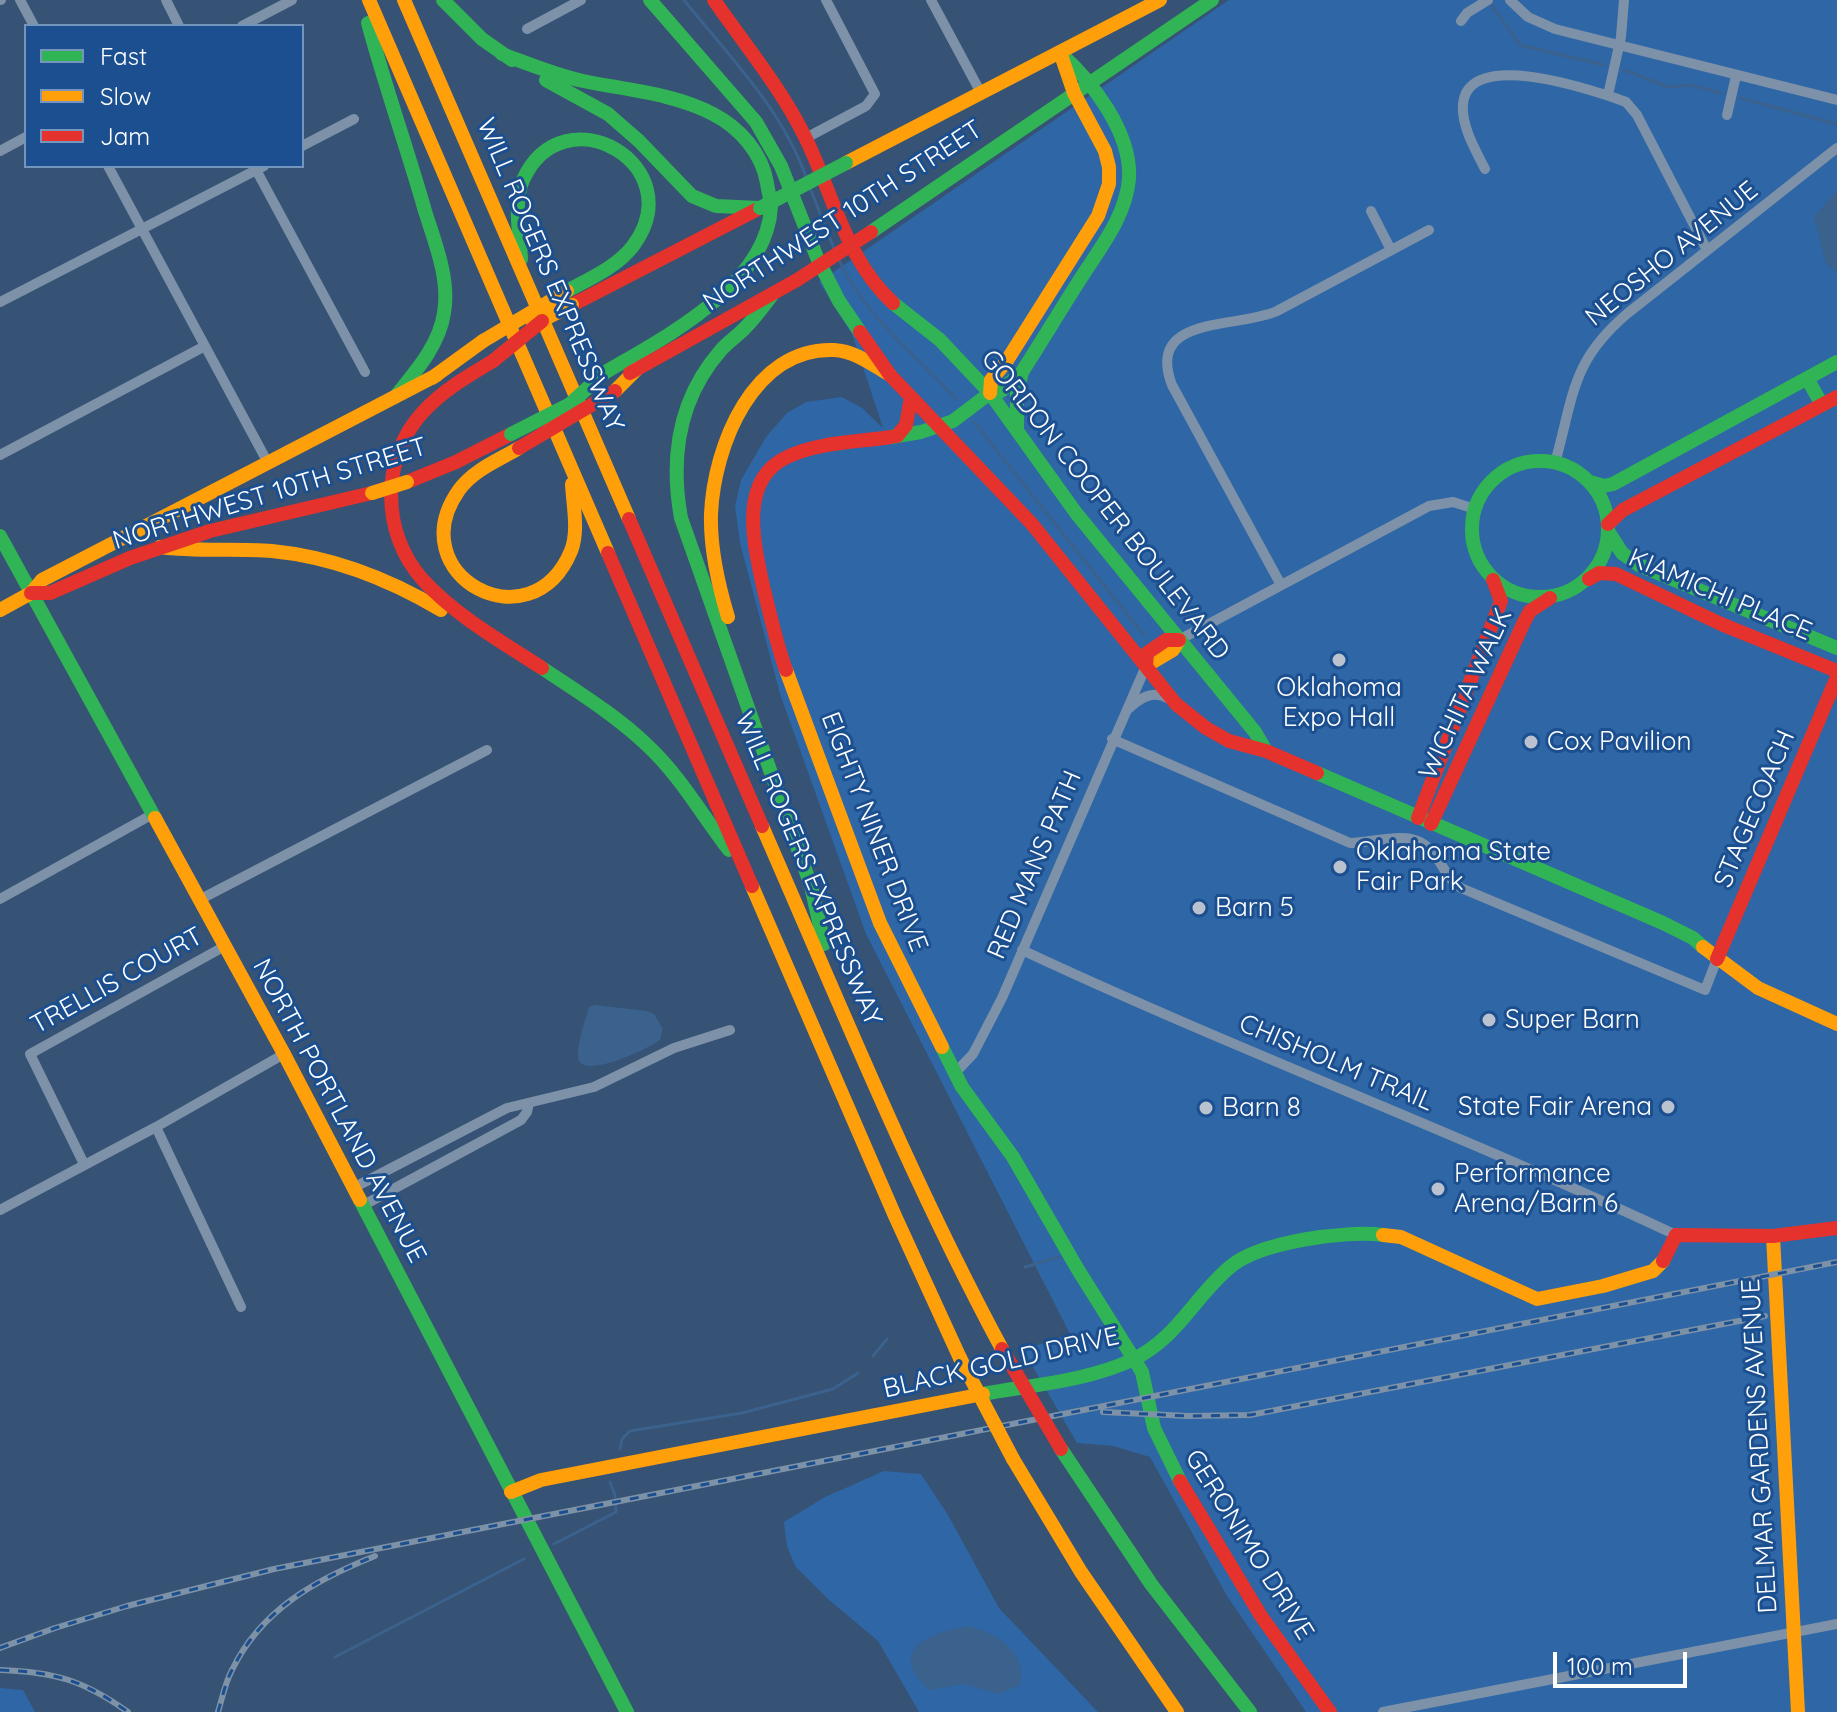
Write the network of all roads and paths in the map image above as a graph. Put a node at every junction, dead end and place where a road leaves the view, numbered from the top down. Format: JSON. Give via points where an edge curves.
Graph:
{"nodes":[{"id":1,"x":20,"y":0,"type":"edge"},
{"id":2,"x":166,"y":0,"type":"edge"},
{"id":3,"x":292,"y":0,"type":"edge"},
{"id":4,"x":363,"y":0,"type":"edge"},
{"id":5,"x":369,"y":0,"type":"edge"},
{"id":6,"x":404,"y":0,"type":"edge"},
{"id":7,"x":443,"y":0,"type":"edge"},
{"id":8,"x":581,"y":0,"type":"edge"},
{"id":9,"x":650,"y":0,"type":"edge"},
{"id":10,"x":714,"y":0,"type":"edge"},
{"id":11,"x":826,"y":0,"type":"edge"},
{"id":12,"x":931,"y":0,"type":"edge"},
{"id":13,"x":1160,"y":0,"type":"edge"},
{"id":14,"x":1212,"y":0,"type":"edge"},
{"id":15,"x":1488,"y":0,"type":"edge"},
{"id":16,"x":1510,"y":0,"type":"edge"},
{"id":17,"x":1624,"y":0,"type":"edge"},
{"id":18,"x":1461,"y":21,"type":"dead end"},
{"id":19,"x":33,"y":24,"type":"edge"},
{"id":20,"x":178,"y":24,"type":"edge"},
{"id":21,"x":246,"y":24,"type":"edge"},
{"id":22,"x":527,"y":29,"type":"dead end"},
{"id":23,"x":1619,"y":46,"type":"junction"},
{"id":24,"x":1060,"y":53,"type":"junction"},
{"id":25,"x":502,"y":54,"type":"junction"},
{"id":26,"x":1736,"y":76,"type":"junction"},
{"id":27,"x":1090,"y":82,"type":"junction"},
{"id":28,"x":981,"y":93,"type":"junction"},
{"id":29,"x":1074,"y":93,"type":"junction"},
{"id":30,"x":1608,"y":95,"type":"junction"},
{"id":31,"x":1837,"y":100,"type":"edge"},
{"id":32,"x":1727,"y":115,"type":"dead end"},
{"id":33,"x":354,"y":119,"type":"dead end"},
{"id":34,"x":24,"y":138,"type":"edge"},
{"id":35,"x":806,"y":138,"type":"junction"},
{"id":36,"x":304,"y":145,"type":"edge"},
{"id":37,"x":1837,"y":148,"type":"edge"},
{"id":38,"x":0,"y":151,"type":"edge"},
{"id":39,"x":109,"y":168,"type":"edge"},
{"id":40,"x":256,"y":168,"type":"edge"},
{"id":41,"x":259,"y":168,"type":"edge"},
{"id":42,"x":1485,"y":169,"type":"dead end"},
{"id":43,"x":1371,"y":211,"type":"dead end"},
{"id":44,"x":744,"y":212,"type":"junction"},
{"id":45,"x":142,"y":229,"type":"junction"},
{"id":46,"x":1429,"y":230,"type":"dead end"},
{"id":47,"x":1391,"y":250,"type":"junction"},
{"id":48,"x":1707,"y":250,"type":"junction"},
{"id":49,"x":522,"y":271,"type":"junction"},
{"id":50,"x":772,"y":295,"type":"junction"},
{"id":51,"x":570,"y":298,"type":"junction"},
{"id":52,"x":0,"y":302,"type":"edge"},
{"id":53,"x":205,"y":346,"type":"junction"},
{"id":54,"x":488,"y":350,"type":"junction"},
{"id":55,"x":962,"y":362,"type":"junction"},
{"id":56,"x":1006,"y":362,"type":"junction"},
{"id":57,"x":1837,"y":362,"type":"edge"},
{"id":58,"x":365,"y":372,"type":"dead end"},
{"id":59,"x":1022,"y":372,"type":"junction"},
{"id":60,"x":890,"y":375,"type":"junction"},
{"id":61,"x":1807,"y":378,"type":"junction"},
{"id":62,"x":610,"y":382,"type":"junction"},
{"id":63,"x":990,"y":393,"type":"junction"},
{"id":64,"x":395,"y":397,"type":"junction"},
{"id":65,"x":911,"y":397,"type":"junction"},
{"id":66,"x":1837,"y":397,"type":"edge"},
{"id":67,"x":1822,"y":405,"type":"junction"},
{"id":68,"x":939,"y":426,"type":"junction"},
{"id":69,"x":1017,"y":431,"type":"junction"},
{"id":70,"x":897,"y":436,"type":"junction"},
{"id":71,"x":0,"y":455,"type":"edge"},
{"id":72,"x":268,"y":463,"type":"junction"},
{"id":73,"x":1555,"y":463,"type":"junction"},
{"id":74,"x":571,"y":468,"type":"junction"},
{"id":75,"x":1589,"y":481,"type":"junction"},
{"id":76,"x":1475,"y":509,"type":"junction"},
{"id":77,"x":1608,"y":528,"type":"junction"},
{"id":78,"x":0,"y":536,"type":"edge"},
{"id":79,"x":160,"y":547,"type":"junction"},
{"id":80,"x":1490,"y":576,"type":"junction"},
{"id":81,"x":1585,"y":581,"type":"junction"},
{"id":82,"x":1281,"y":585,"type":"junction"},
{"id":83,"x":31,"y":593,"type":"junction"},
{"id":84,"x":1556,"y":596,"type":"junction"},
{"id":85,"x":0,"y":610,"type":"edge"},
{"id":86,"x":1179,"y":640,"type":"junction"},
{"id":87,"x":1837,"y":648,"type":"edge"},
{"id":88,"x":1146,"y":666,"type":"junction"},
{"id":89,"x":541,"y":669,"type":"junction"},
{"id":90,"x":1837,"y":671,"type":"edge"},
{"id":91,"x":1837,"y":677,"type":"edge"},
{"id":92,"x":740,"y":687,"type":"junction"},
{"id":93,"x":1176,"y":704,"type":"junction"},
{"id":94,"x":1123,"y":714,"type":"junction"},
{"id":95,"x":1112,"y":739,"type":"junction"},
{"id":96,"x":487,"y":750,"type":"dead end"},
{"id":97,"x":1266,"y":751,"type":"junction"},
{"id":98,"x":153,"y":814,"type":"junction"},
{"id":99,"x":1424,"y":821,"type":"junction"},
{"id":100,"x":746,"y":871,"type":"junction"},
{"id":101,"x":0,"y":899,"type":"edge"},
{"id":102,"x":199,"y":900,"type":"junction"},
{"id":103,"x":225,"y":946,"type":"junction"},
{"id":104,"x":1022,"y":950,"type":"junction"},
{"id":105,"x":1717,"y":959,"type":"junction"},
{"id":106,"x":834,"y":991,"type":"junction"},
{"id":107,"x":1837,"y":1024,"type":"edge"},
{"id":108,"x":730,"y":1030,"type":"dead end"},
{"id":109,"x":284,"y":1054,"type":"junction"},
{"id":110,"x":954,"y":1074,"type":"junction"},
{"id":111,"x":529,"y":1103,"type":"junction"},
{"id":112,"x":156,"y":1127,"type":"junction"},
{"id":113,"x":468,"y":1128,"type":"junction"},
{"id":114,"x":478,"y":1143,"type":"junction"},
{"id":115,"x":418,"y":1154,"type":"junction"},
{"id":116,"x":84,"y":1164,"type":"junction"},
{"id":117,"x":426,"y":1171,"type":"junction"},
{"id":118,"x":353,"y":1188,"type":"junction"},
{"id":119,"x":362,"y":1206,"type":"junction"},
{"id":120,"x":0,"y":1210,"type":"edge"},
{"id":121,"x":1837,"y":1228,"type":"edge"},
{"id":122,"x":1676,"y":1235,"type":"junction"},
{"id":123,"x":1770,"y":1239,"type":"junction"},
{"id":124,"x":241,"y":1307,"type":"dead end"},
{"id":125,"x":1134,"y":1359,"type":"junction"},
{"id":126,"x":1145,"y":1394,"type":"joint"},
{"id":127,"x":511,"y":1492,"type":"junction"},
{"id":128,"x":1837,"y":1624,"type":"edge"},
{"id":129,"x":1793,"y":1631,"type":"junction"},
{"id":130,"x":627,"y":1712,"type":"edge"},
{"id":131,"x":1177,"y":1712,"type":"edge"},
{"id":132,"x":1250,"y":1712,"type":"edge"},
{"id":133,"x":1330,"y":1712,"type":"edge"},
{"id":134,"x":1383,"y":1712,"type":"edge"},
{"id":135,"x":1798,"y":1712,"type":"edge"}],
"edges":[{"from":1,"to":19,"type":"street"},
{"from":2,"to":20,"type":"street"},
{"from":3,"to":21,"type":"street"},
{"from":4,"to":64,"type":"main road","via":[[381,79],[445,284],[439,333]]},
{"from":5,"to":74,"type":"main road"},
{"from":6,"to":49,"type":"main road","name":"WILL ROGERS EXPRESSWAY"},
{"from":7,"to":25,"type":"main road"},
{"from":8,"to":22,"type":"street"},
{"from":9,"to":60,"type":"main road","via":[[756,122],[781,166],[839,301]]},
{"from":10,"to":35,"type":"main road","name":"GORDON COOPER BOULEVARD"},
{"from":11,"to":35,"type":"street","via":[[875,94],[866,106]]},
{"from":12,"to":28,"type":"street"},
{"from":13,"to":24,"type":"main road","name":"NORTHWEST 10TH STREET"},
{"from":14,"to":27,"type":"main road","name":"NORTHWEST 10TH STREET"},
{"from":15,"to":18,"type":"street"},
{"from":16,"to":23,"type":"street","via":[[1538,22]]},
{"from":17,"to":23,"type":"street"},
{"from":23,"to":26,"type":"street"},
{"from":23,"to":30,"type":"street"},
{"from":24,"to":27,"type":"main road","name":"EIGHTY NINER DRIVE"},
{"from":24,"to":28,"type":"main road","name":"NORTHWEST 10TH STREET"},
{"from":24,"to":29,"type":"main road","name":"EIGHTY NINER DRIVE"},
{"from":25,"to":44,"type":"main road","via":[[608,114],[692,196]]},
{"from":25,"to":62,"type":"main road","via":[[549,72],[704,109],[741,134],[766,175],[766,231],[756,254],[734,283]]},
{"from":26,"to":31,"type":"street"},
{"from":26,"to":32,"type":"street"},
{"from":27,"to":29,"type":"main road","name":"NORTHWEST 10TH STREET"},
{"from":27,"to":59,"type":"main road","name":"EIGHTY NINER DRIVE","via":[[1125,149],[1125,198],[1114,226]]},
{"from":28,"to":44,"type":"main road","name":"NORTHWEST 10TH STREET","bridge":true},
{"from":29,"to":50,"type":"main road","name":"NORTHWEST 10TH STREET","bridge":true},
{"from":29,"to":56,"type":"main road","name":"EIGHTY NINER DRIVE","via":[[1105,151],[1105,201]]},
{"from":30,"to":42,"type":"street","via":[[1518,74],[1482,79],[1467,92],[1462,107]]},
{"from":30,"to":48,"type":"street","via":[[1626,102],[1637,115]]},
{"from":33,"to":36,"type":"street"},
{"from":34,"to":38,"type":"street"},
{"from":35,"to":55,"type":"main road","name":"GORDON COOPER BOULEVARD","via":[[860,265]]},
{"from":37,"to":48,"type":"street","name":"NEOSHO AVENUE"},
{"from":39,"to":45,"type":"street"},
{"from":40,"to":45,"type":"street"},
{"from":41,"to":58,"type":"street"},
{"from":43,"to":47,"type":"street"},
{"from":44,"to":51,"type":"main road","name":"NORTHWEST 10TH STREET"},
{"from":45,"to":52,"type":"street"},
{"from":45,"to":53,"type":"street"},
{"from":46,"to":47,"type":"street"},
{"from":47,"to":82,"type":"street","via":[[1267,316],[1194,329],[1168,350],[1172,385]]},
{"from":48,"to":73,"type":"street","name":"NEOSHO AVENUE","via":[[1614,324],[1590,351],[1574,387]]},
{"from":49,"to":51,"type":"main road","via":[[519,201],[523,180],[535,161],[572,140],[616,146],[646,181],[645,226],[626,253]]},
{"from":49,"to":106,"type":"main road","name":"WILL ROGERS EXPRESSWAY"},
{"from":50,"to":62,"type":"main road","name":"NORTHWEST 10TH STREET"},
{"from":50,"to":92,"type":"main road","via":[[697,381],[674,458],[681,518]]},
{"from":51,"to":54,"type":"main road","bridge":true},
{"from":51,"to":54,"type":"main road","name":"NORTHWEST 10TH STREET","bridge":true,"via":[[542,321]]},
{"from":53,"to":71,"type":"street"},
{"from":53,"to":72,"type":"street"},
{"from":54,"to":64,"type":"main road","name":"NORTHWEST 10TH STREET"},
{"from":54,"to":89,"type":"main road","via":[[431,401],[401,444],[391,479],[393,520],[405,556],[428,586]]},
{"from":55,"to":56,"type":"main road","via":[[983,367]]},
{"from":55,"to":63,"type":"main road","name":"GORDON COOPER BOULEVARD"},
{"from":56,"to":63,"type":"main road","name":"EIGHTY NINER DRIVE","via":[[991,380]]},
{"from":57,"to":61,"type":"main road"},
{"from":59,"to":63,"type":"main road","name":"EIGHTY NINER DRIVE","via":[[1001,391]]},
{"from":59,"to":69,"type":"main road"},
{"from":60,"to":65,"type":"main road"},
{"from":60,"to":92,"type":"main road","via":[[853,354],[809,352],[764,380],[726,436],[713,485],[711,536]]},
{"from":61,"to":67,"type":"main road"},
{"from":61,"to":75,"type":"main road","via":[[1613,484]]},
{"from":62,"to":74,"type":"main road","bridge":true,"via":[[460,489],[447,510],[443,535],[449,559],[465,582],[488,595],[510,598],[548,584],[565,565],[574,539]]},
{"from":62,"to":79,"type":"main road","name":"NORTHWEST 10TH STREET","bridge":true,"via":[[407,482]]},
{"from":63,"to":68,"type":"main road","name":"EIGHTY NINER DRIVE"},
{"from":63,"to":69,"type":"main road","name":"GORDON COOPER BOULEVARD"},
{"from":64,"to":72,"type":"main road","name":"NORTHWEST 10TH STREET"},
{"from":65,"to":68,"type":"main road"},
{"from":65,"to":70,"type":"main road","via":[[906,425]]},
{"from":66,"to":67,"type":"main road"},
{"from":67,"to":77,"type":"main road","via":[[1623,510]]},
{"from":68,"to":70,"type":"main road","name":"EIGHTY NINER DRIVE"},
{"from":68,"to":88,"type":"main road","via":[[1032,524]]},
{"from":69,"to":86,"type":"main road","name":"GORDON COOPER BOULEVARD"},
{"from":70,"to":110,"type":"main road","name":"EIGHTY NINER DRIVE","via":[[800,452],[780,461],[757,492],[753,534],[778,649],[857,862],[887,939]]},
{"from":72,"to":83,"type":"main road","name":"NORTHWEST 10TH STREET","via":[[42,580]]},
{"from":73,"to":75,"type":"main road"},
{"from":73,"to":76,"type":"main road","via":[[1525,463],[1503,472]]},
{"from":74,"to":100,"type":"main road"},
{"from":75,"to":77,"type":"main road","via":[[1604,504]]},
{"from":76,"to":80,"type":"main road","via":[[1474,546]]},
{"from":76,"to":82,"type":"street","via":[[1453,502],[1429,506]]},
{"from":77,"to":81,"type":"main road","via":[[1601,560]]},
{"from":77,"to":87,"type":"main road","name":"KIAMICHI PLACE","via":[[1622,553],[1639,565]]},
{"from":78,"to":83,"type":"main road","name":"NORTH PORTLAND AVENUE"},
{"from":79,"to":83,"type":"main road","name":"NORTHWEST 10TH STREET","via":[[50,593]]},
{"from":79,"to":89,"type":"main road","via":[[274,551],[340,564],[404,588]]},
{"from":80,"to":84,"type":"main road","via":[[1523,595]]},
{"from":80,"to":99,"type":"main road","name":"WICHITA WALK","via":[[1501,601]]},
{"from":81,"to":84,"type":"main road"},
{"from":81,"to":90,"type":"main road","name":"KIAMICHI PLACE","via":[[1599,573],[1616,574]]},
{"from":82,"to":86,"type":"street"},
{"from":83,"to":85,"type":"main road","name":"NORTHWEST 10TH STREET"},
{"from":83,"to":98,"type":"main road","name":"NORTH PORTLAND AVENUE"},
{"from":84,"to":99,"type":"main road","name":"WICHITA WALK","via":[[1530,611]]},
{"from":86,"to":88,"type":"main road","via":[[1173,650]]},
{"from":86,"to":97,"type":"main road","name":"GORDON COOPER BOULEVARD"},
{"from":88,"to":93,"type":"main road"},
{"from":88,"to":94,"type":"street","name":"RED MANS PATH"},
{"from":89,"to":100,"type":"main road","via":[[619,720],[652,749]]},
{"from":91,"to":105,"type":"main road","name":"STAGECOACH"},
{"from":92,"to":106,"type":"main road","via":[[811,886]]},
{"from":93,"to":94,"type":"street","via":[[1164,696],[1147,696]]},
{"from":93,"to":97,"type":"main road","via":[[1213,732]]},
{"from":94,"to":95,"type":"street","name":"RED MANS PATH"},
{"from":95,"to":104,"type":"street","name":"RED MANS PATH"},
{"from":95,"to":105,"type":"street","via":[[1350,843],[1417,840],[1432,850],[1453,884],[1705,990]]},
{"from":96,"to":102,"type":"street"},
{"from":97,"to":99,"type":"main road"},
{"from":98,"to":101,"type":"street"},
{"from":98,"to":102,"type":"main road","name":"NORTH PORTLAND AVENUE"},
{"from":99,"to":105,"type":"main road","via":[[1663,923],[1693,938]]},
{"from":100,"to":131,"type":"main road","bridge":true,"via":[[960,1358],[1081,1572]]},
{"from":102,"to":103,"type":"main road","name":"NORTH PORTLAND AVENUE"},
{"from":103,"to":109,"type":"main road","name":"NORTH PORTLAND AVENUE"},
{"from":103,"to":116,"type":"street","name":"TRELLIS COURT","via":[[30,1054]]},
{"from":104,"to":110,"type":"street","name":"RED MANS PATH","via":[[973,1054]]},
{"from":104,"to":122,"type":"street","name":"CHISHOLM TRAIL"},
{"from":105,"to":107,"type":"main road","via":[[1758,988]]},
{"from":106,"to":132,"type":"main road","name":"WILL ROGERS EXPRESSWAY","bridge":true,"via":[[928,1204],[1002,1349],[1125,1549]]},
{"from":108,"to":111,"type":"street","via":[[660,1054],[594,1087]]},
{"from":109,"to":112,"type":"street"},
{"from":109,"to":118,"type":"main road","name":"NORTH PORTLAND AVENUE"},
{"from":110,"to":125,"type":"main road","name":"EIGHTY NINER DRIVE","via":[[1013,1157]]},
{"from":111,"to":113,"type":"street"},
{"from":111,"to":114,"type":"street","via":[[521,1120]]},
{"from":112,"to":116,"type":"street"},
{"from":112,"to":124,"type":"street"},
{"from":113,"to":114,"type":"street"},
{"from":113,"to":115,"type":"street"},
{"from":114,"to":117,"type":"street"},
{"from":115,"to":117,"type":"street"},
{"from":115,"to":118,"type":"street"},
{"from":116,"to":120,"type":"street"},
{"from":117,"to":119,"type":"street"},
{"from":118,"to":119,"type":"main road","name":"NORTH PORTLAND AVENUE"},
{"from":119,"to":127,"type":"main road","name":"NORTH PORTLAND AVENUE"},
{"from":121,"to":123,"type":"main road"},
{"from":122,"to":123,"type":"main road"},
{"from":122,"to":125,"type":"main road","name":"BLACK GOLD DRIVE","via":[[1653,1271],[1537,1299],[1401,1237],[1363,1232],[1295,1241],[1230,1267],[1171,1334]]},
{"from":123,"to":129,"type":"main road","name":"DELMAR GARDENS AVENUE"},
{"from":125,"to":126,"type":"main road","name":"EIGHTY NINER DRIVE"},
{"from":125,"to":127,"type":"main road","name":"BLACK GOLD DRIVE","via":[[1075,1377],[541,1480]]},
{"from":126,"to":133,"type":"main road","name":"GERONIMO DRIVE","via":[[1157,1439],[1184,1489],[1261,1616]]},
{"from":127,"to":130,"type":"main road","name":"NORTH PORTLAND AVENUE"},
{"from":128,"to":129,"type":"street"},
{"from":129,"to":134,"type":"street"},
{"from":129,"to":135,"type":"main road","name":"DELMAR GARDENS AVENUE"}]}
